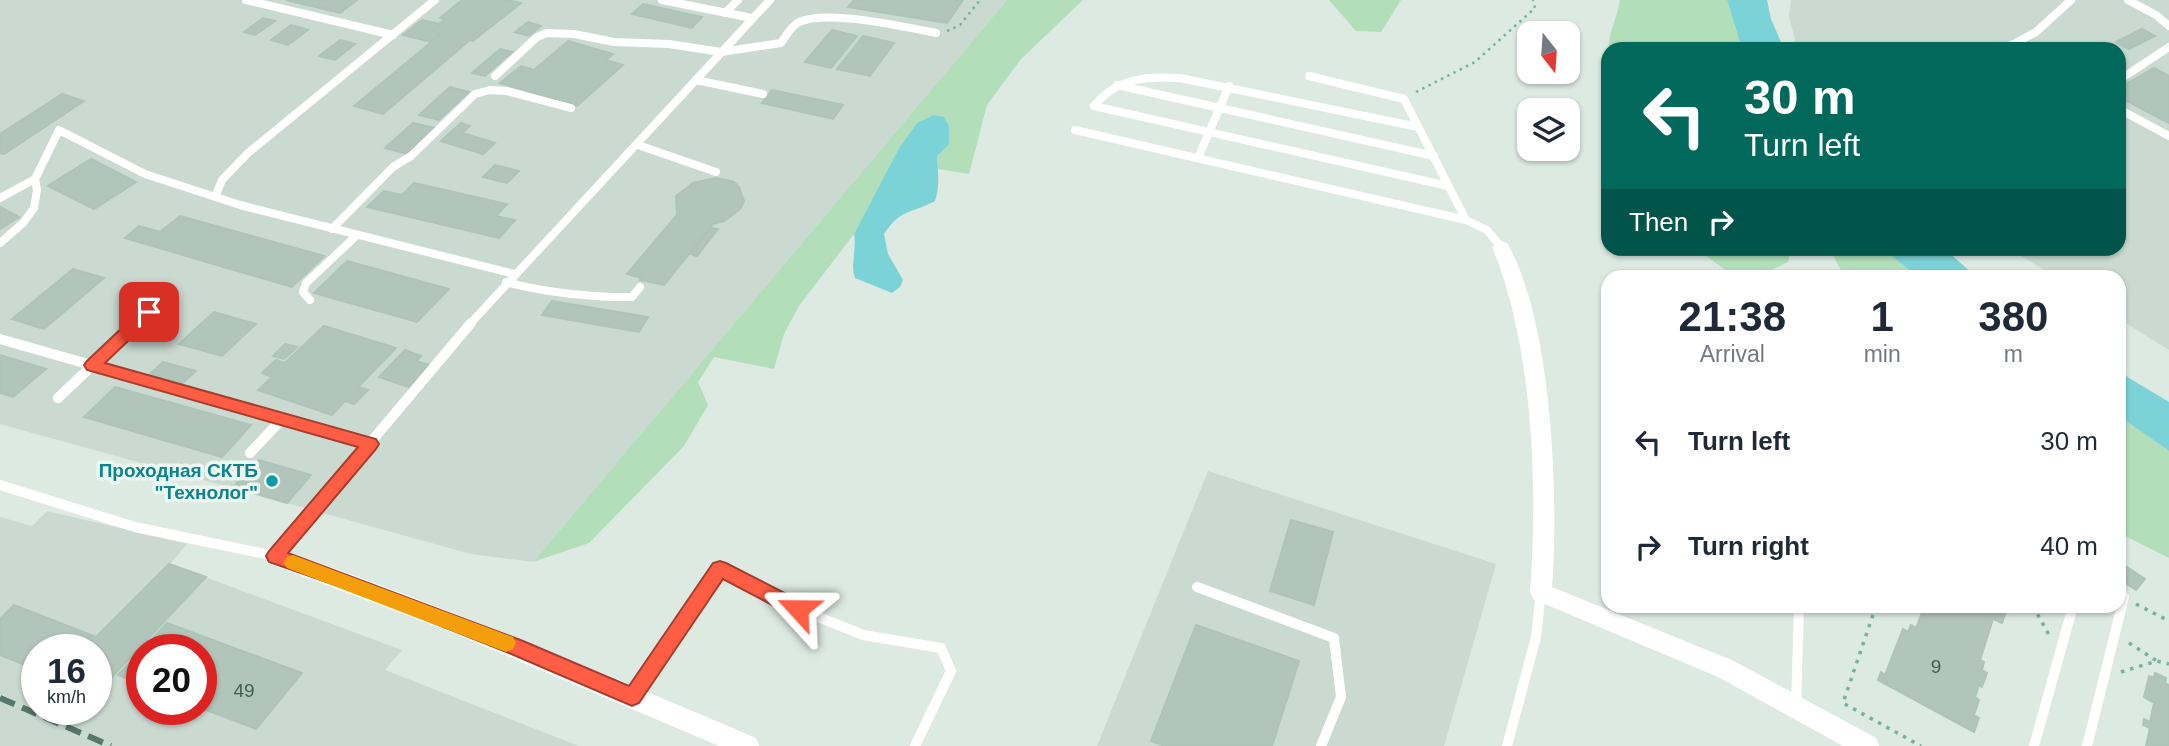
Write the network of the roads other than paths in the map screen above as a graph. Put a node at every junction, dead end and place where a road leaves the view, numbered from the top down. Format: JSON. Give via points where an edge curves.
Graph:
{"nodes":[{"id":1,"x":246,"y":0,"type":"edge"},
{"id":2,"x":435,"y":0,"type":"edge"},
{"id":3,"x":662,"y":0,"type":"edge"},
{"id":4,"x":738,"y":0,"type":"edge"},
{"id":5,"x":770,"y":0,"type":"edge"},
{"id":6,"x":2071,"y":0,"type":"edge"},
{"id":7,"x":2129,"y":0,"type":"edge"},
{"id":8,"x":676,"y":1,"type":"edge"},
{"id":9,"x":725,"y":13,"type":"junction"},
{"id":10,"x":752,"y":18,"type":"junction"},
{"id":11,"x":2169,"y":26,"type":"edge"},
{"id":12,"x":936,"y":33,"type":"road end"},
{"id":13,"x":393,"y":35,"type":"junction"},
{"id":14,"x":2017,"y":42,"type":"edge"},
{"id":15,"x":2169,"y":47,"type":"edge"},
{"id":16,"x":721,"y":52,"type":"junction"},
{"id":17,"x":2126,"y":75,"type":"edge"},
{"id":18,"x":495,"y":76,"type":"dead end"},
{"id":19,"x":1309,"y":76,"type":"dead end"},
{"id":20,"x":696,"y":80,"type":"junction"},
{"id":21,"x":1115,"y":85,"type":"junction"},
{"id":22,"x":1229,"y":86,"type":"junction"},
{"id":23,"x":764,"y":94,"type":"dead end"},
{"id":24,"x":571,"y":108,"type":"dead end"},
{"id":25,"x":1220,"y":108,"type":"junction"},
{"id":26,"x":2126,"y":113,"type":"edge"},
{"id":27,"x":1418,"y":127,"type":"junction"},
{"id":28,"x":1075,"y":130,"type":"dead end"},
{"id":29,"x":1209,"y":132,"type":"junction"},
{"id":30,"x":2169,"y":136,"type":"edge"},
{"id":31,"x":638,"y":145,"type":"junction"},
{"id":32,"x":1434,"y":156,"type":"junction"},
{"id":33,"x":1198,"y":158,"type":"junction"},
{"id":34,"x":716,"y":172,"type":"dead end"},
{"id":35,"x":35,"y":179,"type":"junction"},
{"id":36,"x":1448,"y":186,"type":"junction"},
{"id":37,"x":215,"y":197,"type":"junction"},
{"id":38,"x":0,"y":198,"type":"edge"},
{"id":39,"x":1466,"y":220,"type":"junction"},
{"id":40,"x":332,"y":229,"type":"junction"},
{"id":41,"x":357,"y":235,"type":"junction"},
{"id":42,"x":0,"y":243,"type":"edge"},
{"id":43,"x":1501,"y":247,"type":"joint"},
{"id":44,"x":514,"y":274,"type":"junction"},
{"id":45,"x":506,"y":282,"type":"junction"},
{"id":46,"x":640,"y":288,"type":"dead end"},
{"id":47,"x":167,"y":294,"type":"dead end"},
{"id":48,"x":310,"y":300,"type":"dead end"},
{"id":49,"x":0,"y":339,"type":"edge"},
{"id":50,"x":92,"y":365,"type":"junction"},
{"id":51,"x":58,"y":398,"type":"dead end"},
{"id":52,"x":282,"y":419,"type":"junction"},
{"id":53,"x":370,"y":444,"type":"junction"},
{"id":54,"x":250,"y":453,"type":"dead end"},
{"id":55,"x":0,"y":485,"type":"edge"},
{"id":56,"x":275,"y":556,"type":"junction"},
{"id":57,"x":1197,"y":587,"type":"dead end"},
{"id":58,"x":1541,"y":592,"type":"junction"},
{"id":59,"x":1799,"y":613,"type":"edge"},
{"id":60,"x":2071,"y":613,"type":"edge"},
{"id":61,"x":2120,"y":613,"type":"edge"},
{"id":62,"x":632,"y":697,"type":"junction"},
{"id":63,"x":1796,"y":708,"type":"junction"},
{"id":64,"x":747,"y":746,"type":"edge"},
{"id":65,"x":915,"y":746,"type":"edge"},
{"id":66,"x":1321,"y":746,"type":"edge"},
{"id":67,"x":1507,"y":746,"type":"edge"},
{"id":68,"x":1867,"y":746,"type":"edge"},
{"id":69,"x":2034,"y":746,"type":"edge"},
{"id":70,"x":2087,"y":746,"type":"edge"}],
"edges":[{"from":1,"to":13,"type":"lane"},
{"from":2,"to":13,"type":"lane"},
{"from":3,"to":8,"type":"lane"},
{"from":4,"to":9,"type":"lane"},
{"from":5,"to":10,"type":"lane"},
{"from":6,"to":14,"type":"lane","via":[[2036,32]]},
{"from":7,"to":11,"type":"lane","via":[[2160,13]]},
{"from":8,"to":9,"type":"lane"},
{"from":9,"to":10,"type":"lane"},
{"from":10,"to":16,"type":"lane"},
{"from":12,"to":16,"type":"lane","via":[[811,19],[797,22],[781,43]]},
{"from":13,"to":37,"type":"lane","via":[[248,153],[222,180]]},
{"from":15,"to":17,"type":"lane"},
{"from":16,"to":18,"type":"lane","via":[[547,33]]},
{"from":16,"to":20,"type":"lane"},
{"from":19,"to":27,"type":"lane","via":[[1404,99]]},
{"from":20,"to":23,"type":"lane"},
{"from":20,"to":31,"type":"lane"},
{"from":21,"to":22,"type":"lane","via":[[1135,77],[1157,76]]},
{"from":21,"to":25,"type":"lane"},
{"from":21,"to":29,"type":"lane","via":[[1102,93],[1094,106]]},
{"from":22,"to":25,"type":"lane"},
{"from":22,"to":27,"type":"lane"},
{"from":24,"to":40,"type":"lane","via":[[507,91],[475,94]]},
{"from":25,"to":29,"type":"lane"},
{"from":25,"to":32,"type":"lane"},
{"from":26,"to":30,"type":"lane"},
{"from":27,"to":32,"type":"lane"},
{"from":28,"to":33,"type":"lane"},
{"from":29,"to":33,"type":"lane"},
{"from":29,"to":36,"type":"lane"},
{"from":31,"to":34,"type":"lane"},
{"from":31,"to":44,"type":"lane"},
{"from":32,"to":36,"type":"lane"},
{"from":33,"to":39,"type":"lane"},
{"from":35,"to":37,"type":"lane","via":[[59,130],[145,174]]},
{"from":35,"to":38,"type":"lane"},
{"from":35,"to":42,"type":"lane","via":[[40,193],[37,205]]},
{"from":36,"to":39,"type":"lane"},
{"from":37,"to":40,"type":"lane"},
{"from":39,"to":43,"type":"lane","via":[[1487,230]]},
{"from":40,"to":41,"type":"lane"},
{"from":41,"to":44,"type":"lane"},
{"from":41,"to":48,"type":"lane","via":[[306,283],[303,292]]},
{"from":43,"to":58,"type":"street","via":[[1511,268],[1537,388],[1545,550]]},
{"from":44,"to":45,"type":"lane"},
{"from":45,"to":46,"type":"lane","via":[[574,296],[632,297]]},
{"from":45,"to":53,"type":"lane"},
{"from":47,"to":50,"type":"lane"},
{"from":49,"to":50,"type":"lane"},
{"from":50,"to":51,"type":"lane"},
{"from":50,"to":52,"type":"lane"},
{"from":52,"to":53,"type":"lane"},
{"from":52,"to":54,"type":"lane"},
{"from":53,"to":56,"type":"lane"},
{"from":55,"to":56,"type":"lane","via":[[170,536]]},
{"from":56,"to":62,"type":"street","via":[[516,647]]},
{"from":57,"to":66,"type":"lane","via":[[1334,638],[1340,697]]},
{"from":58,"to":63,"type":"street","via":[[1726,669]]},
{"from":58,"to":67,"type":"lane","via":[[1536,637]]},
{"from":59,"to":63,"type":"lane"},
{"from":60,"to":69,"type":"lane"},
{"from":61,"to":70,"type":"lane"},
{"from":62,"to":64,"type":"street"},
{"from":62,"to":65,"type":"lane","via":[[720,569],[776,600],[863,635],[941,648],[951,671]]},
{"from":63,"to":68,"type":"street"}]}
